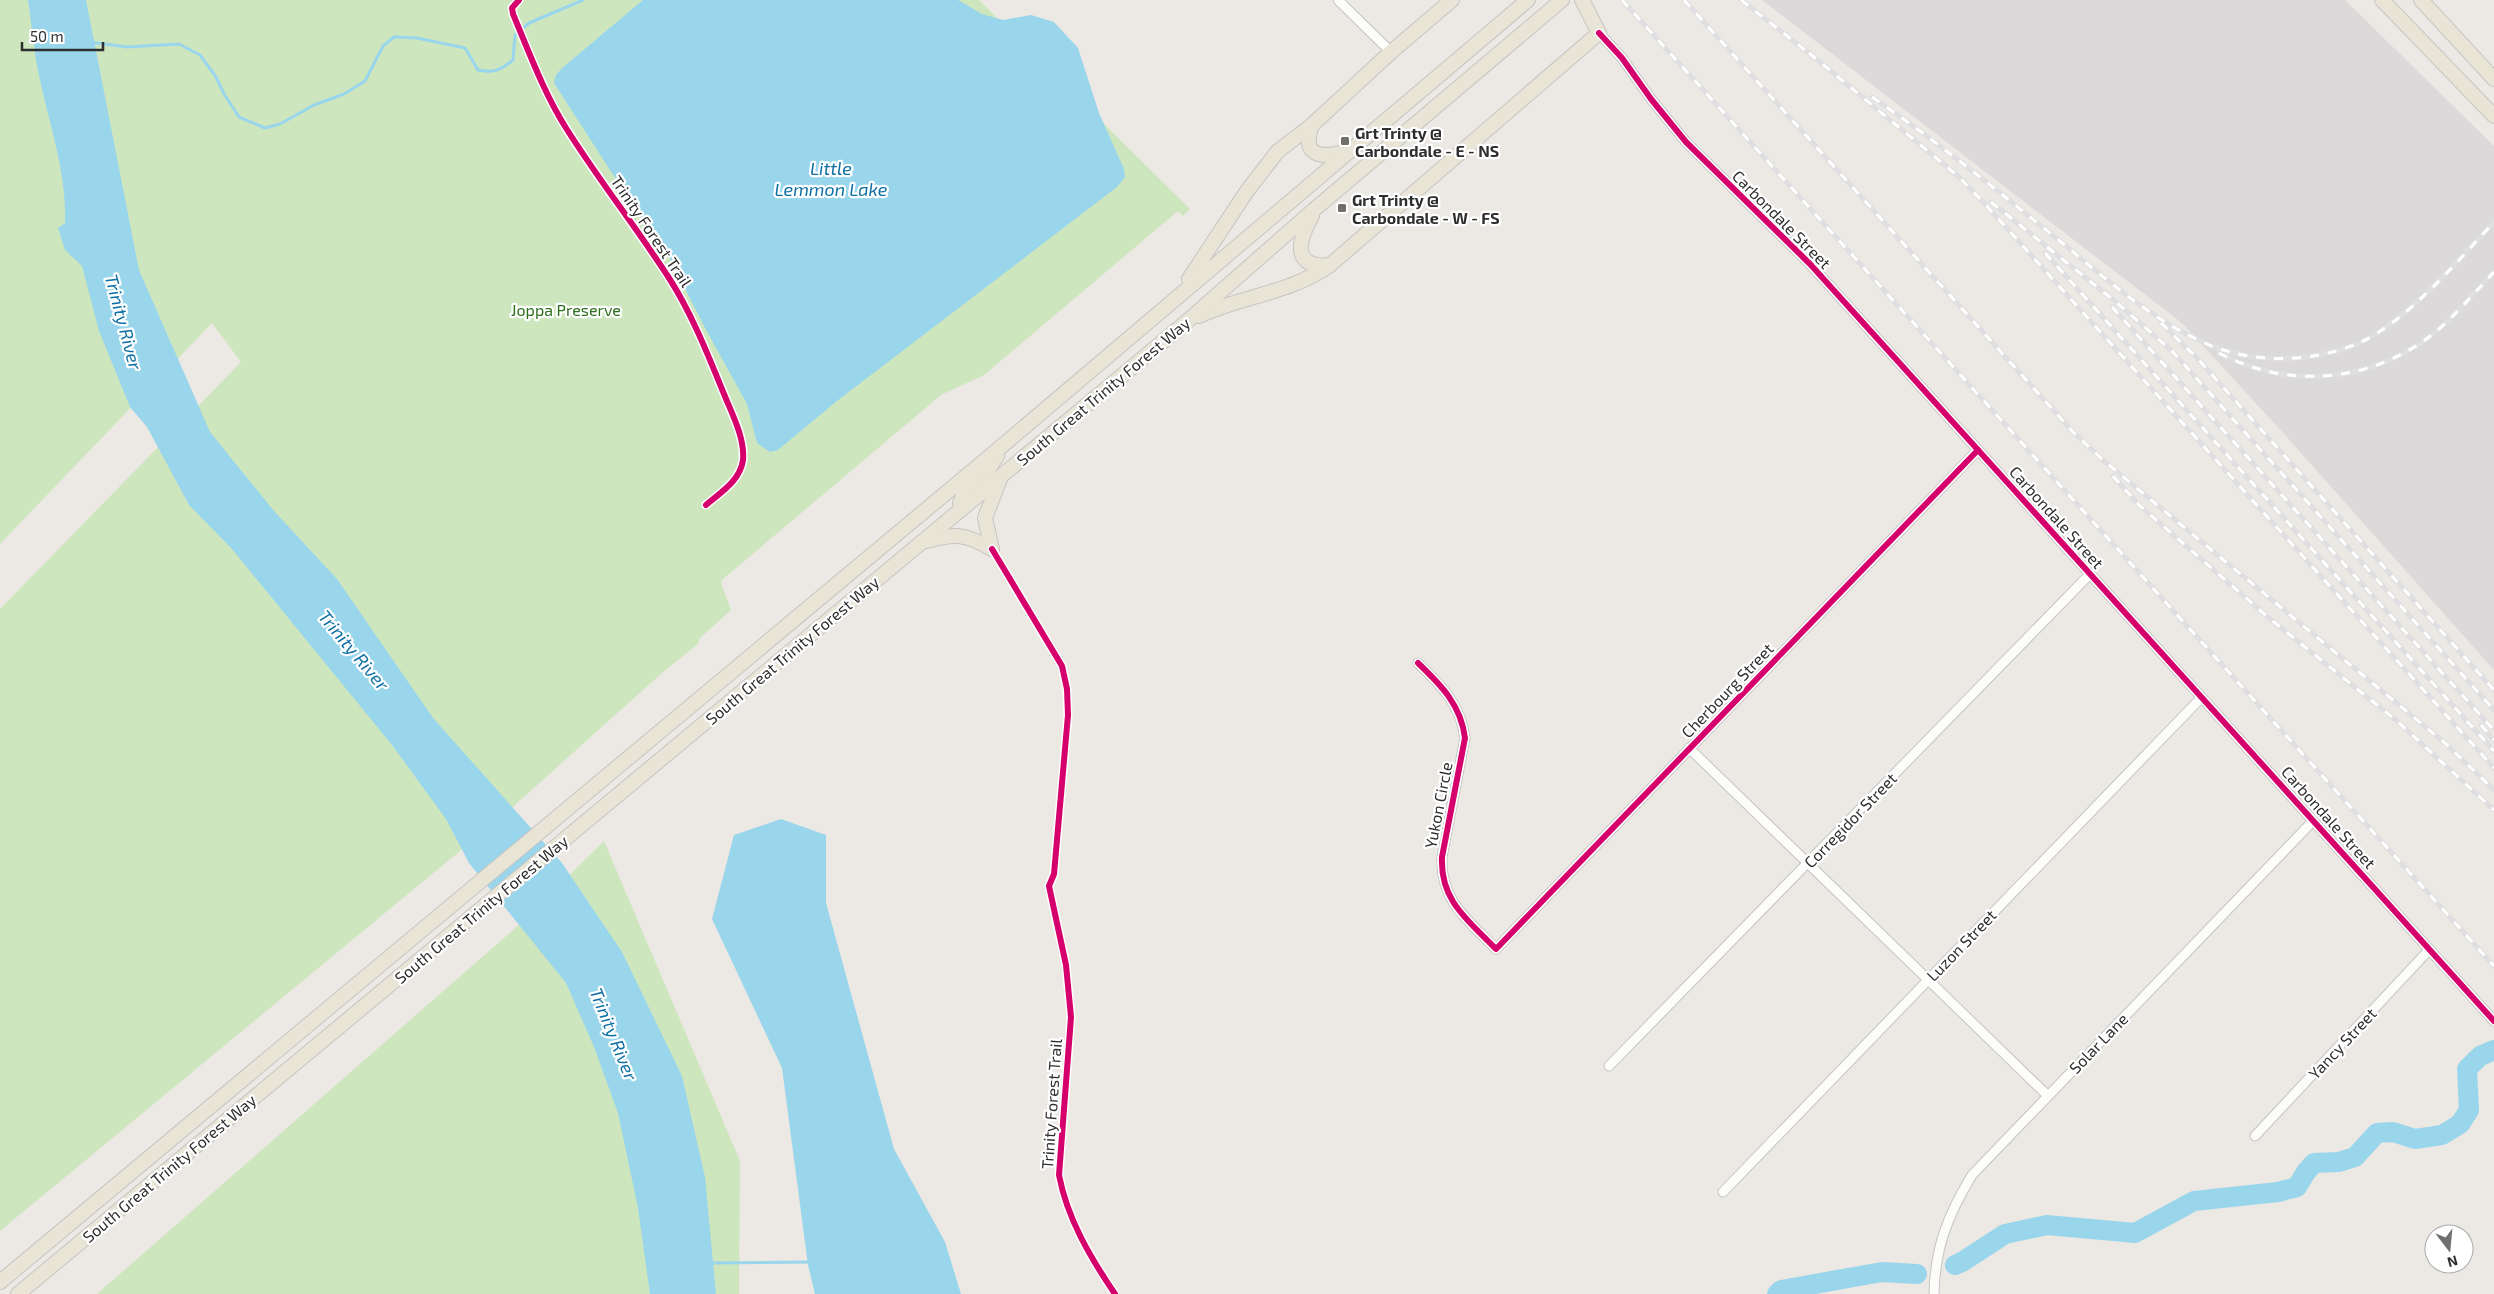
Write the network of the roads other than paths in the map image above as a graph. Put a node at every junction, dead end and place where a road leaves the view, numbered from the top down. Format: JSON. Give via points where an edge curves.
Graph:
{"nodes":[{"id":1,"x":1338,"y":0,"type":"edge"},
{"id":2,"x":1452,"y":0,"type":"edge"},
{"id":3,"x":1528,"y":0,"type":"edge"},
{"id":4,"x":1562,"y":0,"type":"edge"},
{"id":5,"x":1582,"y":0,"type":"edge"},
{"id":6,"x":2421,"y":0,"type":"edge"},
{"id":7,"x":2388,"y":2,"type":"edge"},
{"id":8,"x":1599,"y":33,"type":"junction"},
{"id":9,"x":1391,"y":52,"type":"junction"},
{"id":10,"x":2494,"y":79,"type":"edge"},
{"id":11,"x":2494,"y":116,"type":"edge"},
{"id":12,"x":1312,"y":126,"type":"junction"},
{"id":13,"x":1347,"y":151,"type":"junction"},
{"id":14,"x":1316,"y":208,"type":"junction"},
{"id":15,"x":1330,"y":265,"type":"junction"},
{"id":16,"x":1179,"y":294,"type":"junction"},
{"id":17,"x":1184,"y":324,"type":"junction"},
{"id":18,"x":1008,"y":441,"type":"junction"},
{"id":19,"x":1978,"y":450,"type":"junction"},
{"id":20,"x":1002,"y":476,"type":"junction"},
{"id":21,"x":962,"y":509,"type":"junction"},
{"id":22,"x":921,"y":542,"type":"junction"},
{"id":23,"x":2090,"y":574,"type":"junction"},
{"id":24,"x":1418,"y":663,"type":"dead end"},
{"id":25,"x":2201,"y":698,"type":"junction"},
{"id":26,"x":1689,"y":748,"type":"junction"},
{"id":27,"x":2314,"y":821,"type":"junction"},
{"id":28,"x":1809,"y":863,"type":"junction"},
{"id":29,"x":1496,"y":949,"type":"joint"},
{"id":30,"x":2429,"y":950,"type":"junction"},
{"id":31,"x":1929,"y":978,"type":"junction"},
{"id":32,"x":2494,"y":1021,"type":"edge"},
{"id":33,"x":1609,"y":1066,"type":"dead end"},
{"id":34,"x":2047,"y":1095,"type":"junction"},
{"id":35,"x":2254,"y":1136,"type":"dead end"},
{"id":36,"x":1722,"y":1192,"type":"dead end"},
{"id":37,"x":0,"y":1282,"type":"edge"},
{"id":38,"x":18,"y":1294,"type":"edge"},
{"id":39,"x":1934,"y":1294,"type":"edge"}],
"edges":[{"from":1,"to":9,"type":"street"},
{"from":2,"to":9,"type":"main road"},
{"from":3,"to":13,"type":"main road","name":"South Great Trinity Forest Way"},
{"from":4,"to":14,"type":"main road","name":"South Great Trinity Forest Way"},
{"from":5,"to":8,"type":"main road"},
{"from":6,"to":10,"type":"main road"},
{"from":7,"to":11,"type":"main road"},
{"from":8,"to":15,"type":"main road"},
{"from":8,"to":19,"type":"street","name":"Carbondale Street","via":[[1686,142],[1810,264]]},
{"from":9,"to":12,"type":"main road"},
{"from":12,"to":13,"type":"main road","via":[[1308,136],[1315,154],[1322,157]]},
{"from":12,"to":16,"type":"main road","via":[[1278,151],[1260,172]]},
{"from":13,"to":16,"type":"main road","name":"South Great Trinity Forest Way"},
{"from":14,"to":15,"type":"main road","via":[[1304,230],[1300,249],[1309,263]]},
{"from":14,"to":17,"type":"main road","name":"South Great Trinity Forest Way"},
{"from":15,"to":17,"type":"main road","via":[[1302,282],[1236,301]]},
{"from":16,"to":18,"type":"main road","name":"South Great Trinity Forest Way"},
{"from":17,"to":20,"type":"main road","name":"South Great Trinity Forest Way"},
{"from":18,"to":21,"type":"main road","via":[[985,474],[965,492],[960,503]]},
{"from":18,"to":37,"type":"main road","name":"South Great Trinity Forest Way"},
{"from":19,"to":23,"type":"street","name":"Carbondale Street"},
{"from":19,"to":26,"type":"street","name":"Cherbourg Street"},
{"from":20,"to":21,"type":"main road","name":"South Great Trinity Forest Way"},
{"from":20,"to":22,"type":"main road","via":[[985,518],[992,550],[962,535],[947,535]]},
{"from":21,"to":22,"type":"main road","name":"South Great Trinity Forest Way"},
{"from":22,"to":38,"type":"main road","name":"South Great Trinity Forest Way"},
{"from":23,"to":25,"type":"street","name":"Carbondale Street"},
{"from":23,"to":28,"type":"street","name":"Corregidor Street"},
{"from":24,"to":29,"type":"street","name":"Yukon Circle","via":[[1456,704],[1465,738],[1442,857],[1445,890],[1456,908]]},
{"from":25,"to":27,"type":"street","name":"Carbondale Street"},
{"from":25,"to":31,"type":"street","name":"Luzon Street"},
{"from":26,"to":28,"type":"street"},
{"from":26,"to":29,"type":"street","name":"Cherbourg Street"},
{"from":27,"to":30,"type":"street","name":"Carbondale Street"},
{"from":27,"to":34,"type":"street","name":"Solar Lane"},
{"from":28,"to":31,"type":"street"},
{"from":28,"to":33,"type":"street","name":"Corregidor Street"},
{"from":30,"to":32,"type":"street","name":"Carbondale Street"},
{"from":30,"to":35,"type":"street","name":"Yancy Street"},
{"from":31,"to":34,"type":"street"},
{"from":31,"to":36,"type":"street","name":"Luzon Street"},
{"from":34,"to":39,"type":"street","name":"Solar Lane","via":[[1972,1175],[1952,1208],[1940,1242]]}]}
